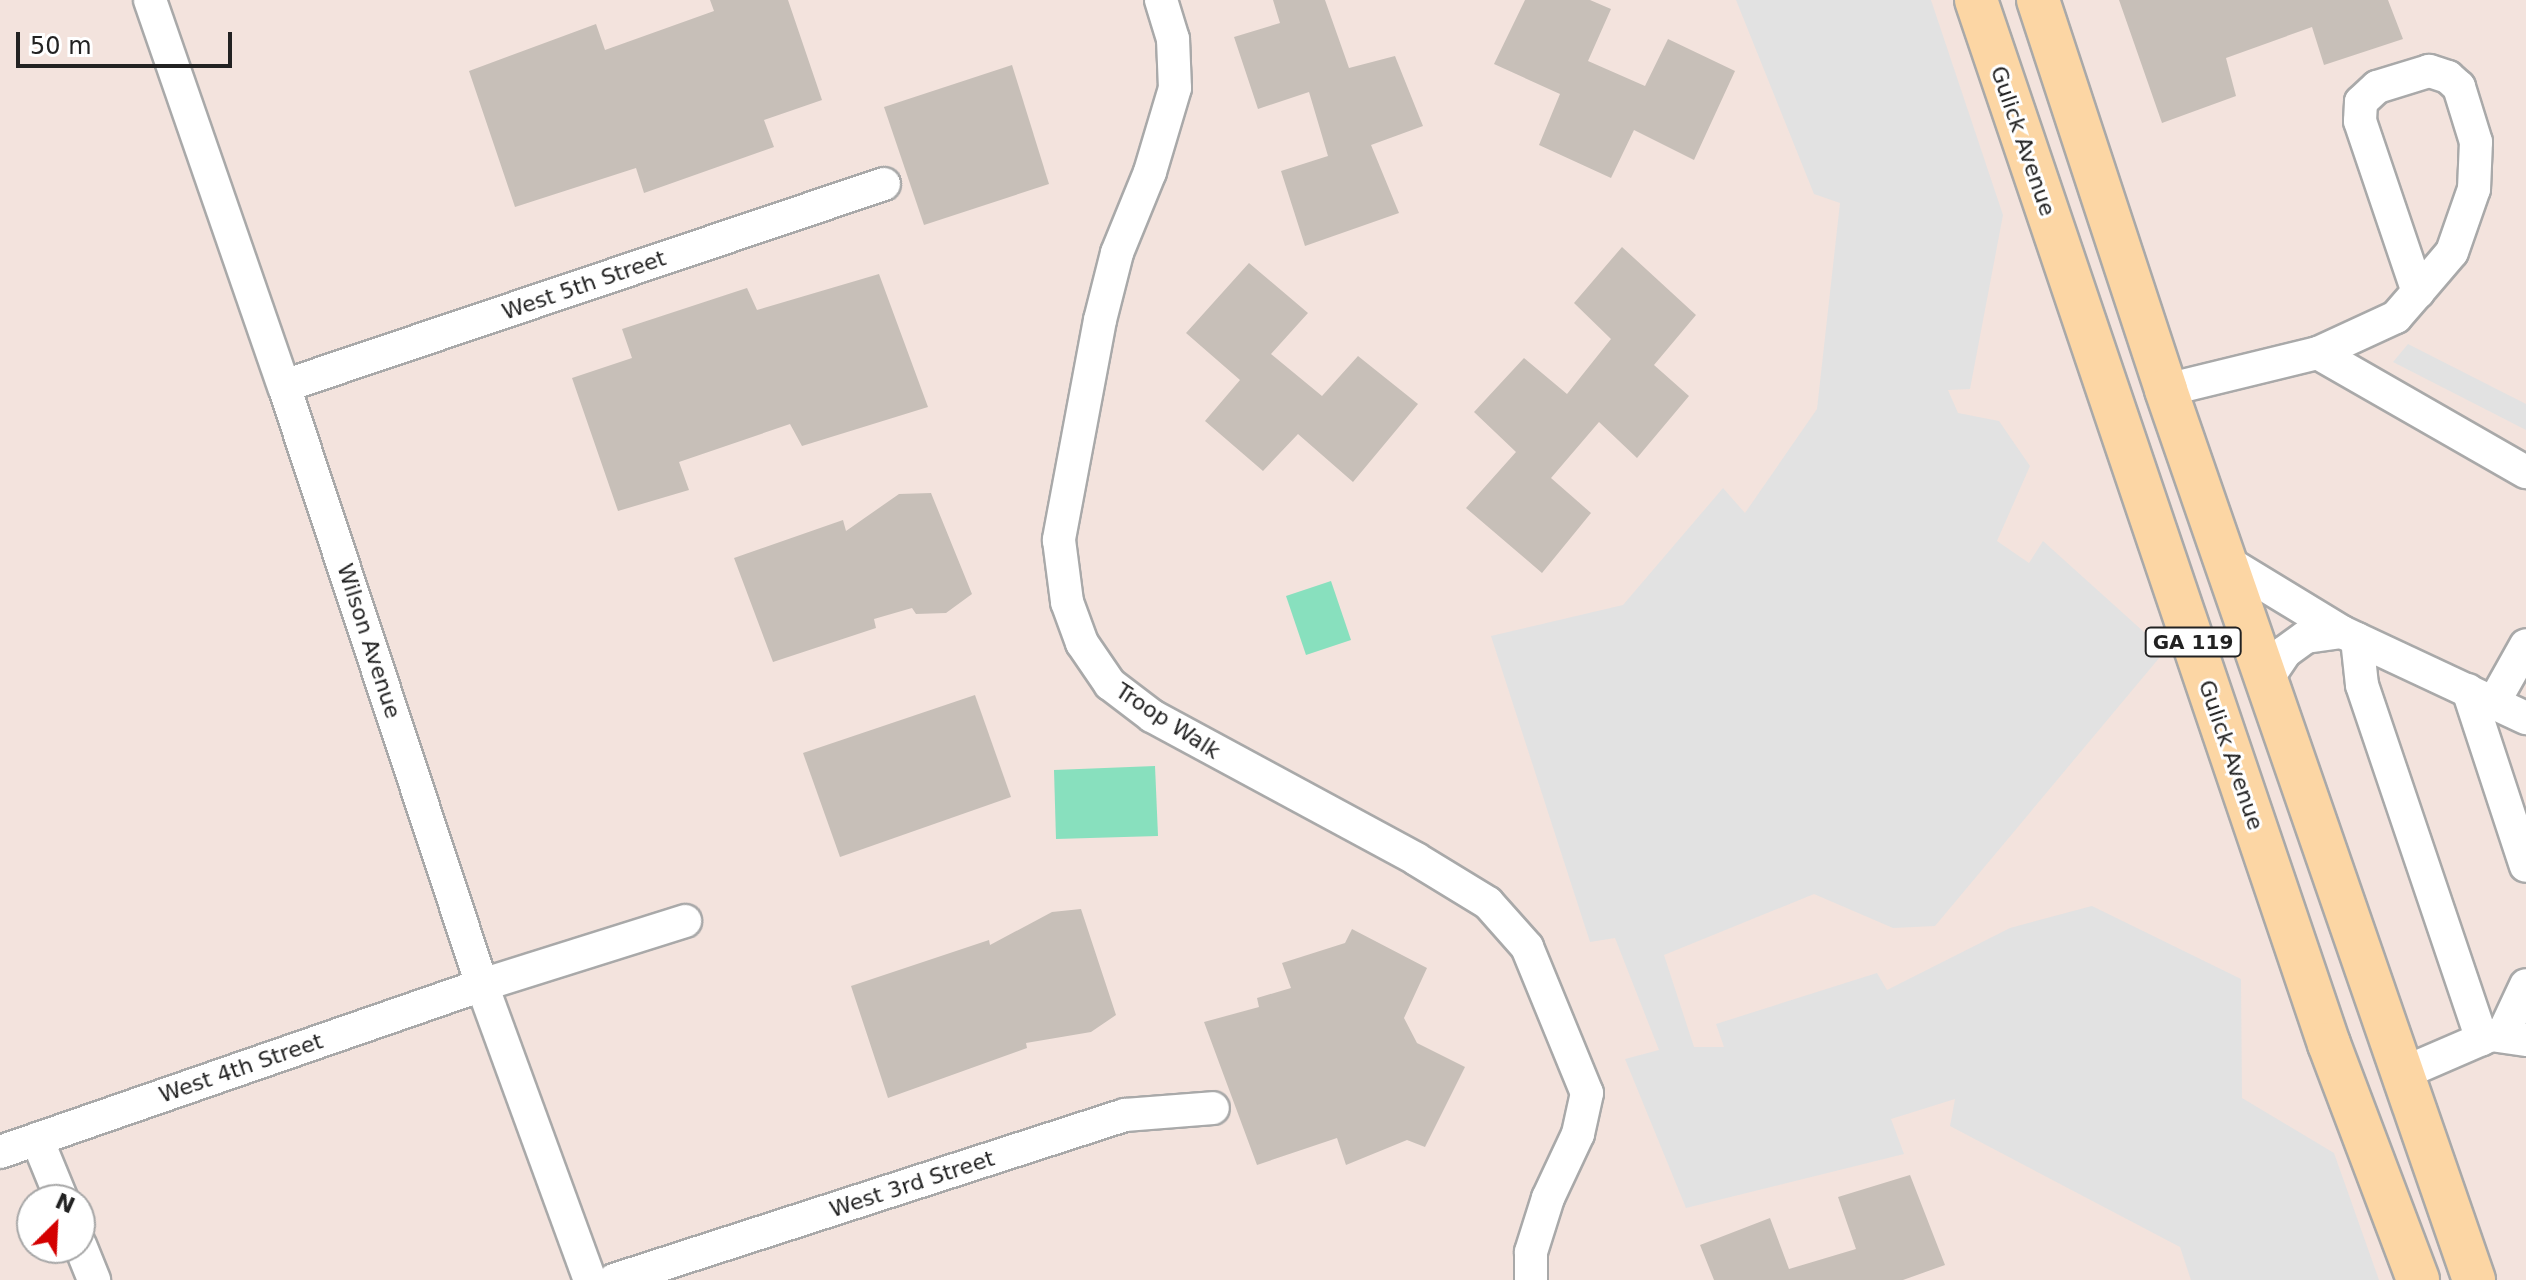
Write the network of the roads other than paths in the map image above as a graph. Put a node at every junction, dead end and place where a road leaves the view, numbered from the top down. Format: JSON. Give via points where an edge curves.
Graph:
{"nodes":[{"id":1,"x":150,"y":0,"type":"edge"},
{"id":2,"x":1161,"y":0,"type":"edge"},
{"id":3,"x":1976,"y":0,"type":"edge"},
{"id":4,"x":2038,"y":0,"type":"edge"},
{"id":5,"x":884,"y":184,"type":"dead end"},
{"id":6,"x":2418,"y":292,"type":"junction"},
{"id":7,"x":2318,"y":353,"type":"junction"},
{"id":8,"x":284,"y":386,"type":"junction"},
{"id":9,"x":2166,"y":390,"type":"junction"},
{"id":10,"x":2526,"y":472,"type":"edge"},
{"id":11,"x":2227,"y":562,"type":"junction"},
{"id":12,"x":2349,"y":635,"type":"junction"},
{"id":13,"x":2526,"y":645,"type":"edge"},
{"id":14,"x":2267,"y":679,"type":"junction"},
{"id":15,"x":2481,"y":696,"type":"junction"},
{"id":16,"x":2526,"y":718,"type":"edge"},
{"id":17,"x":2526,"y":866,"type":"edge"},
{"id":18,"x":685,"y":921,"type":"dead end"},
{"id":19,"x":482,"y":985,"type":"junction"},
{"id":20,"x":2526,"y":985,"type":"edge"},
{"id":21,"x":2503,"y":1038,"type":"edge"},
{"id":22,"x":2401,"y":1074,"type":"junction"},
{"id":23,"x":1213,"y":1108,"type":"dead end"},
{"id":24,"x":37,"y":1139,"type":"junction"},
{"id":25,"x":0,"y":1152,"type":"edge"},
{"id":26,"x":55,"y":1184,"type":"edge"},
{"id":27,"x":590,"y":1280,"type":"edge"},
{"id":28,"x":614,"y":1280,"type":"edge"},
{"id":29,"x":1531,"y":1280,"type":"edge"},
{"id":30,"x":2418,"y":1280,"type":"edge"},
{"id":31,"x":2474,"y":1280,"type":"edge"}],
"edges":[{"from":1,"to":8,"type":"street","name":"Wilson Avenue"},
{"from":2,"to":29,"type":"street","name":"Troop Walk","via":[[1173,39],[1175,88],[1150,172],[1117,253],[1100,320],[1059,540],[1067,602],[1082,643],[1110,684],[1142,708],[1488,903],[1527,947],[1587,1093],[1578,1134],[1548,1198],[1531,1252]]},
{"from":3,"to":30,"type":"main road","name":"Gulick Avenue","number":"GA 119","via":[[2329,1044]]},
{"from":4,"to":9,"type":"main road","number":"GA 119"},
{"from":5,"to":8,"type":"street","name":"West 5th Street"},
{"from":6,"to":6,"type":"street","via":[[2452,252],[2474,189],[2476,142],[2459,87],[2429,71],[2377,87],[2361,102],[2360,121]]},
{"from":6,"to":7,"type":"street","via":[[2396,317]]},
{"from":7,"to":9,"type":"street"},
{"from":7,"to":10,"type":"street"},
{"from":8,"to":19,"type":"street","name":"Wilson Avenue"},
{"from":9,"to":11,"type":"main road","number":"GA 119"},
{"from":11,"to":12,"type":"street"},
{"from":11,"to":14,"type":"main road","number":"GA 119"},
{"from":12,"to":14,"type":"street","via":[[2306,637],[2285,652]]},
{"from":12,"to":15,"type":"street"},
{"from":12,"to":21,"type":"street","via":[[2362,685]]},
{"from":13,"to":15,"type":"street"},
{"from":14,"to":22,"type":"main road","number":"GA 119"},
{"from":15,"to":16,"type":"street"},
{"from":15,"to":17,"type":"street"},
{"from":18,"to":19,"type":"street","name":"West 4th Street"},
{"from":19,"to":24,"type":"street","name":"West 4th Street"},
{"from":19,"to":27,"type":"street","name":"Wilson Avenue"},
{"from":20,"to":21,"type":"street"},
{"from":21,"to":22,"type":"street"},
{"from":22,"to":31,"type":"main road","number":"GA 119"},
{"from":23,"to":28,"type":"street","name":"West 3rd Street","via":[[1125,1115]]},
{"from":24,"to":25,"type":"street","name":"West 4th Street"},
{"from":24,"to":26,"type":"street"}]}
